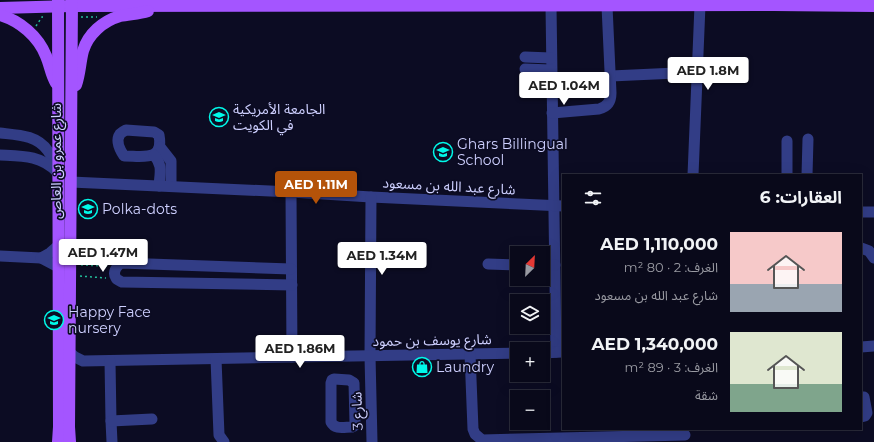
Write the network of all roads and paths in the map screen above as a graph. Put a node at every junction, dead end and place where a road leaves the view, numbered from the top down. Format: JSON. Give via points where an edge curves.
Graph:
{"nodes":[{"id":1,"x":776,"y":2,"type":"edge"},
{"id":2,"x":58,"y":3,"type":"edge"},
{"id":3,"x":72,"y":3,"type":"edge"},
{"id":4,"x":580,"y":3,"type":"edge"},
{"id":5,"x":798,"y":3,"type":"edge"},
{"id":6,"x":601,"y":4,"type":"edge"},
{"id":7,"x":700,"y":5,"type":"junction"},
{"id":8,"x":163,"y":6,"type":"junction"},
{"id":9,"x":550,"y":6,"type":"junction"},
{"id":10,"x":874,"y":6,"type":"edge"},
{"id":11,"x":0,"y":8,"type":"edge"},
{"id":12,"x":0,"y":15,"type":"edge"},
{"id":13,"x":525,"y":57,"type":"dead end"},
{"id":14,"x":551,"y":58,"type":"junction"},
{"id":15,"x":525,"y":70,"type":"dead end"},
{"id":16,"x":552,"y":70,"type":"junction"},
{"id":17,"x":698,"y":72,"type":"junction"},
{"id":18,"x":610,"y":76,"type":"junction"},
{"id":19,"x":58,"y":88,"type":"junction"},
{"id":20,"x":71,"y":95,"type":"junction"},
{"id":21,"x":552,"y":113,"type":"junction"},
{"id":22,"x":0,"y":134,"type":"edge"},
{"id":23,"x":808,"y":139,"type":"dead end"},
{"id":24,"x":787,"y":141,"type":"dead end"},
{"id":25,"x":0,"y":155,"type":"edge"},
{"id":26,"x":58,"y":171,"type":"junction"},
{"id":27,"x":693,"y":174,"type":"edge"},
{"id":28,"x":787,"y":174,"type":"edge"},
{"id":29,"x":806,"y":174,"type":"edge"},
{"id":30,"x":71,"y":182,"type":"junction"},
{"id":31,"x":159,"y":186,"type":"junction"},
{"id":32,"x":171,"y":186,"type":"junction"},
{"id":33,"x":291,"y":192,"type":"junction"},
{"id":34,"x":371,"y":197,"type":"junction"},
{"id":35,"x":558,"y":206,"type":"edge"},
{"id":36,"x":862,"y":212,"type":"edge"},
{"id":37,"x":874,"y":212,"type":"edge"},
{"id":38,"x":58,"y":246,"type":"junction"},
{"id":39,"x":862,"y":248,"type":"edge"},
{"id":40,"x":0,"y":256,"type":"edge"},
{"id":41,"x":40,"y":258,"type":"junction"},
{"id":42,"x":874,"y":258,"type":"edge"},
{"id":43,"x":488,"y":264,"type":"dead end"},
{"id":44,"x":510,"y":265,"type":"edge"},
{"id":45,"x":550,"y":265,"type":"edge"},
{"id":46,"x":555,"y":265,"type":"junction"},
{"id":47,"x":117,"y":266,"type":"junction"},
{"id":48,"x":66,"y":269,"type":"junction"},
{"id":49,"x":291,"y":269,"type":"junction"},
{"id":50,"x":116,"y":278,"type":"junction"},
{"id":51,"x":292,"y":285,"type":"junction"},
{"id":52,"x":559,"y":298,"type":"edge"},
{"id":53,"x":874,"y":346,"type":"edge"},
{"id":54,"x":862,"y":347,"type":"edge"},
{"id":55,"x":69,"y":352,"type":"junction"},
{"id":56,"x":560,"y":352,"type":"edge"},
{"id":57,"x":510,"y":353,"type":"edge"},
{"id":58,"x":470,"y":354,"type":"junction"},
{"id":59,"x":370,"y":356,"type":"junction"},
{"id":60,"x":292,"y":357,"type":"junction"},
{"id":61,"x":216,"y":359,"type":"junction"},
{"id":62,"x":83,"y":361,"type":"junction"},
{"id":63,"x":110,"y":361,"type":"junction"},
{"id":64,"x":69,"y":370,"type":"junction"},
{"id":65,"x":354,"y":392,"type":"junction"},
{"id":66,"x":371,"y":393,"type":"junction"},
{"id":67,"x":864,"y":397,"type":"dead end"},
{"id":68,"x":355,"y":404,"type":"junction"},
{"id":69,"x":372,"y":404,"type":"junction"},
{"id":70,"x":862,"y":417,"type":"edge"},
{"id":71,"x":152,"y":419,"type":"dead end"},
{"id":72,"x":111,"y":422,"type":"junction"},
{"id":73,"x":651,"y":432,"type":"edge"},
{"id":74,"x":685,"y":435,"type":"edge"},
{"id":75,"x":556,"y":440,"type":"edge"},
{"id":76,"x":480,"y":441,"type":"edge"},
{"id":77,"x":58,"y":442,"type":"edge"},
{"id":78,"x":70,"y":442,"type":"edge"},
{"id":79,"x":112,"y":442,"type":"edge"},
{"id":80,"x":224,"y":442,"type":"edge"},
{"id":81,"x":372,"y":442,"type":"edge"}],
"edges":[{"from":1,"to":5,"type":"main road"},
{"from":1,"to":7,"type":"main road"},
{"from":2,"to":3,"type":"main road"},
{"from":2,"to":11,"type":"main road"},
{"from":2,"to":19,"type":"main road","name":"شارع عمرو بن العاص"},
{"from":3,"to":8,"type":"main road"},
{"from":3,"to":20,"type":"main road","name":"شارع عمرو بن العاص"},
{"from":4,"to":6,"type":"main road"},
{"from":4,"to":9,"type":"main road"},
{"from":5,"to":10,"type":"main road"},
{"from":6,"to":7,"type":"main road"},
{"from":6,"to":18,"type":"street"},
{"from":7,"to":17,"type":"street"},
{"from":8,"to":9,"type":"main road"},
{"from":8,"to":20,"type":"main road","via":[[113,19],[97,28],[83,50],[78,79]]},
{"from":9,"to":14,"type":"street"},
{"from":12,"to":19,"type":"main road","via":[[19,24],[37,41],[46,55]]},
{"from":13,"to":14,"type":"street"},
{"from":14,"to":16,"type":"street"},
{"from":15,"to":16,"type":"street"},
{"from":16,"to":21,"type":"street"},
{"from":17,"to":18,"type":"street"},
{"from":17,"to":27,"type":"street"},
{"from":18,"to":21,"type":"street","via":[[611,97],[604,107]]},
{"from":19,"to":26,"type":"main road","name":"شارع عمرو بن العاص"},
{"from":20,"to":30,"type":"main road","name":"شارع عمرو بن العاص"},
{"from":21,"to":35,"type":"street"},
{"from":22,"to":26,"type":"street","via":[[26,136],[38,142],[48,151]]},
{"from":23,"to":29,"type":"street"},
{"from":24,"to":28,"type":"street"},
{"from":25,"to":26,"type":"street","via":[[40,160]]},
{"from":26,"to":38,"type":"main road","name":"شارع عمرو بن العاص"},
{"from":30,"to":31,"type":"street","name":"شارع عبد الله بن مسعود"},
{"from":30,"to":48,"type":"main road","name":"شارع عمرو بن العاص"},
{"from":31,"to":32,"type":"street","name":"شارع عبد الله بن مسعود"},
{"from":31,"to":32,"type":"street","via":[[160,166],[157,151],[171,161]]},
{"from":32,"to":33,"type":"street","name":"شارع عبد الله بن مسعود"},
{"from":33,"to":34,"type":"street","name":"شارع عبد الله بن مسعود"},
{"from":33,"to":49,"type":"street"},
{"from":34,"to":35,"type":"street","name":"شارع عبد الله بن مسعود"},
{"from":34,"to":59,"type":"street","name":"شارع 3"},
{"from":35,"to":46,"type":"street"},
{"from":36,"to":37,"type":"street"},
{"from":38,"to":41,"type":"street"},
{"from":38,"to":48,"type":"main road","name":"شارع عمرو بن العاص"},
{"from":39,"to":42,"type":"street","via":[[869,251]]},
{"from":40,"to":41,"type":"street"},
{"from":41,"to":48,"type":"street"},
{"from":43,"to":44,"type":"street"},
{"from":45,"to":46,"type":"street"},
{"from":46,"to":52,"type":"street"},
{"from":47,"to":48,"type":"path"},
{"from":47,"to":49,"type":"street","via":[[121,263]]},
{"from":47,"to":50,"type":"street","via":[[114,272]]},
{"from":48,"to":50,"type":"path"},
{"from":48,"to":55,"type":"main road","name":"شارع عمرو بن العاص"},
{"from":48,"to":77,"type":"main road","name":"شارع عمرو بن العاص"},
{"from":49,"to":51,"type":"street"},
{"from":50,"to":51,"type":"street","via":[[122,282]]},
{"from":51,"to":60,"type":"street"},
{"from":52,"to":56,"type":"street"},
{"from":53,"to":54,"type":"street"},
{"from":55,"to":62,"type":"street"},
{"from":55,"to":64,"type":"main road","name":"شارع عمرو بن العاص"},
{"from":57,"to":58,"type":"street","name":"شارع يوسف بن حمود"},
{"from":58,"to":59,"type":"street","name":"شارع يوسف بن حمود"},
{"from":58,"to":76,"type":"street","via":[[473,429]]},
{"from":59,"to":60,"type":"street","name":"شارع يوسف بن حمود"},
{"from":59,"to":66,"type":"street","name":"شارع 3"},
{"from":60,"to":61,"type":"street","name":"شارع يوسف بن حمود"},
{"from":61,"to":63,"type":"street","name":"شارع يوسف بن حمود"},
{"from":61,"to":80,"type":"street","via":[[219,435]]},
{"from":62,"to":63,"type":"street","name":"شارع يوسف بن حمود"},
{"from":62,"to":64,"type":"street"},
{"from":63,"to":72,"type":"street"},
{"from":64,"to":78,"type":"main road","name":"شارع عمرو بن العاص"},
{"from":65,"to":66,"type":"street"},
{"from":65,"to":68,"type":"street"},
{"from":65,"to":68,"type":"street","via":[[354,383],[349,380],[332,380],[333,425],[354,426]]},
{"from":66,"to":69,"type":"street","name":"شارع 3"},
{"from":67,"to":70,"type":"street","via":[[867,413]]},
{"from":68,"to":69,"type":"street"},
{"from":69,"to":81,"type":"street","name":"شارع 3"},
{"from":71,"to":72,"type":"street"},
{"from":72,"to":79,"type":"street"},
{"from":73,"to":74,"type":"street"},
{"from":73,"to":75,"type":"street"},
{"from":75,"to":76,"type":"street"}]}
